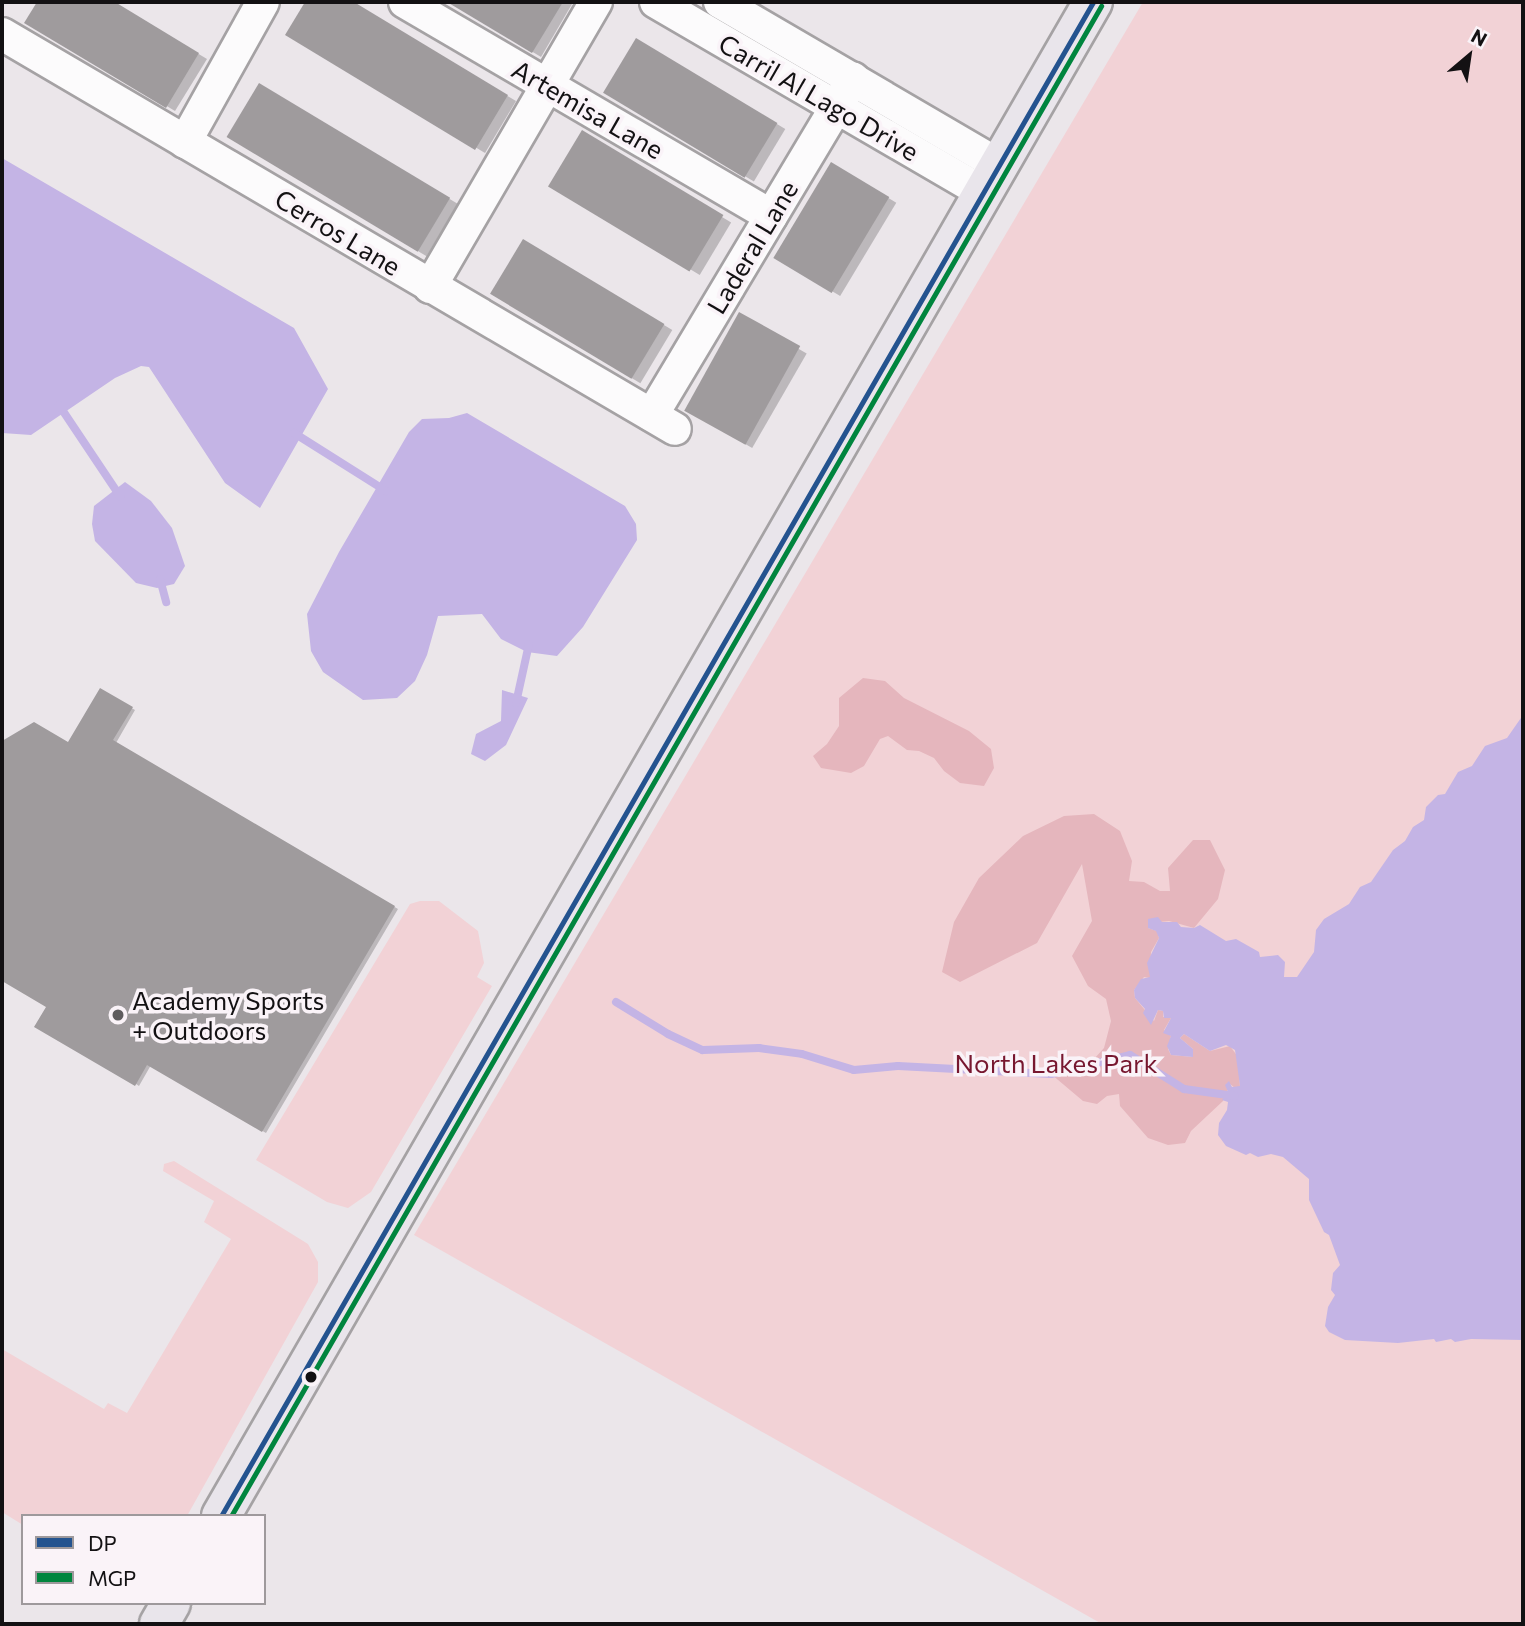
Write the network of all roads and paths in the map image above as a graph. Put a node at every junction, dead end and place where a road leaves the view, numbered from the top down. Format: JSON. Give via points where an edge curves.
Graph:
{"nodes":[{"id":1,"x":263,"y":2,"type":"edge"},
{"id":2,"x":405,"y":2,"type":"edge"},
{"id":3,"x":596,"y":2,"type":"edge"},
{"id":4,"x":656,"y":2,"type":"edge"},
{"id":5,"x":720,"y":2,"type":"edge"},
{"id":6,"x":1093,"y":2,"type":"edge"},
{"id":7,"x":2,"y":34,"type":"edge"},
{"id":8,"x":853,"y":79,"type":"junction"},
{"id":9,"x":548,"y":86,"type":"junction"},
{"id":10,"x":836,"y":106,"type":"junction"},
{"id":11,"x":186,"y":142,"type":"junction"},
{"id":12,"x":990,"y":178,"type":"junction"},
{"id":13,"x":771,"y":215,"type":"junction"},
{"id":14,"x":430,"y":287,"type":"junction"},
{"id":15,"x":664,"y":422,"type":"joint"},
{"id":16,"x":223,"y":1514,"type":"edge"},
{"id":17,"x":170,"y":1605,"type":"edge"},
{"id":18,"x":159,"y":1624,"type":"edge"}],
"edges":[{"from":1,"to":11,"type":"street"},
{"from":2,"to":9,"type":"street","name":"Artemisa Lane"},
{"from":3,"to":9,"type":"street"},
{"from":4,"to":10,"type":"street","name":"Carril Al Lago Drive"},
{"from":5,"to":8,"type":"street","name":"Carril Al Lago Drive"},
{"from":6,"to":12,"type":"main road"},
{"from":7,"to":11,"type":"street","name":"Cerros Lane"},
{"from":8,"to":10,"type":"street","name":"Laderal Lane"},
{"from":8,"to":12,"type":"street","name":"Carril Al Lago Drive"},
{"from":9,"to":13,"type":"street","name":"Artemisa Lane"},
{"from":9,"to":14,"type":"street"},
{"from":10,"to":12,"type":"street","name":"Carril Al Lago Drive"},
{"from":10,"to":13,"type":"street","name":"Laderal Lane"},
{"from":11,"to":14,"type":"street","name":"Cerros Lane"},
{"from":12,"to":16,"type":"main road"},
{"from":13,"to":15,"type":"street","name":"Laderal Lane"},
{"from":14,"to":15,"type":"street","name":"Cerros Lane"},
{"from":17,"to":18,"type":"main road"}]}
